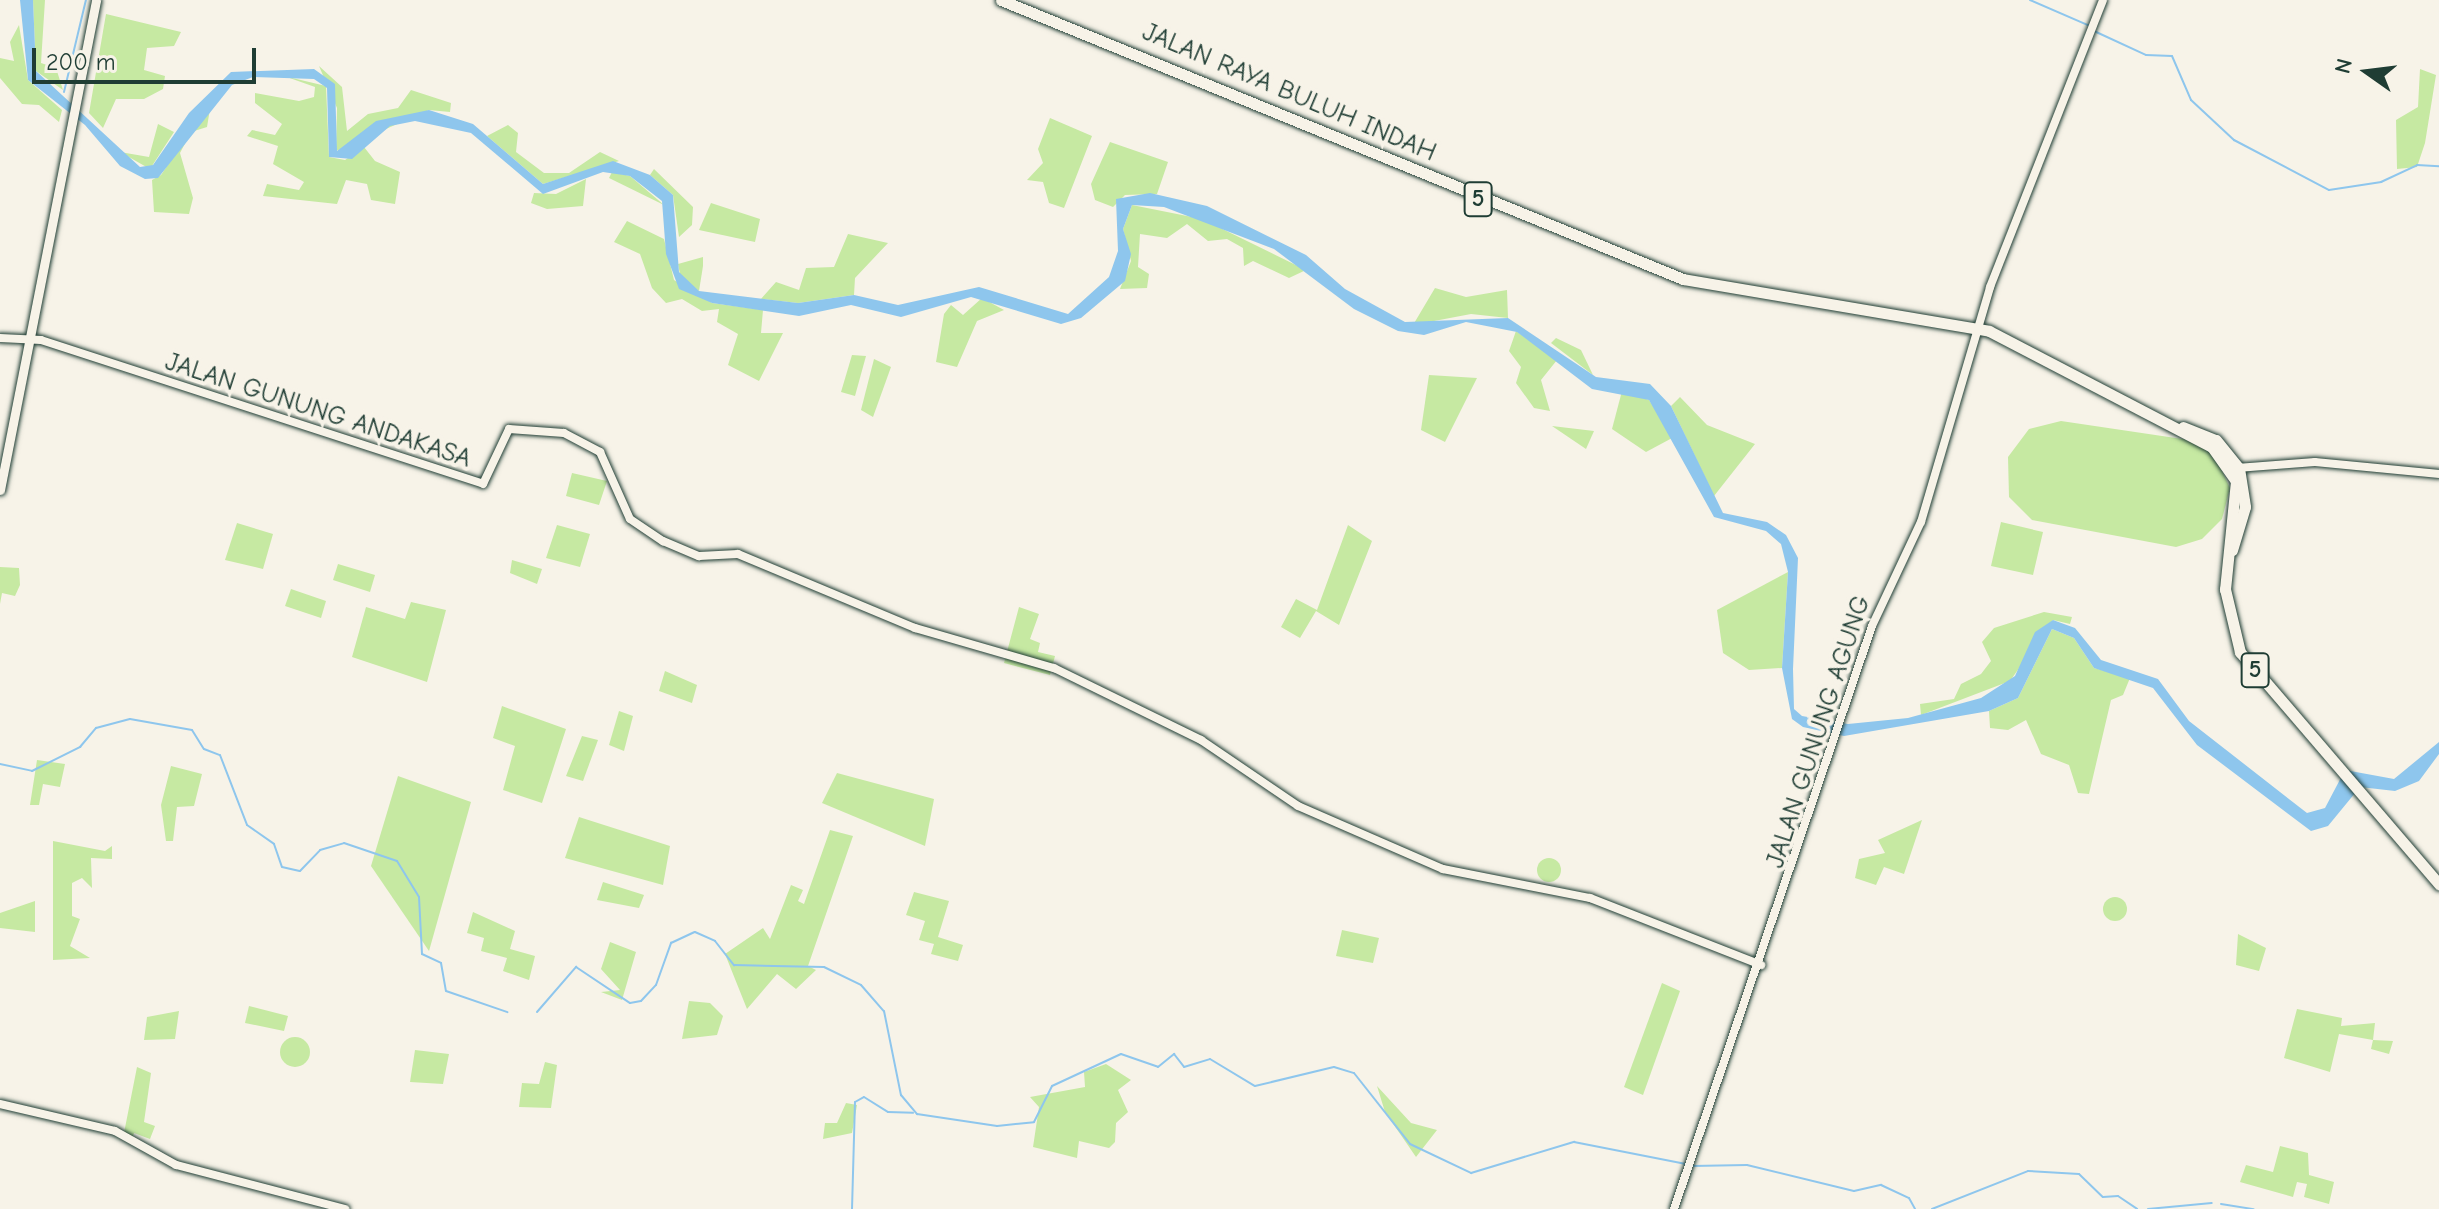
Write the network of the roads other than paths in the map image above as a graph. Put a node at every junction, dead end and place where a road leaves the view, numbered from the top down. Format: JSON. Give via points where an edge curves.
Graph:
{"nodes":[{"id":1,"x":96,"y":0,"type":"edge"},
{"id":2,"x":1001,"y":0,"type":"edge"},
{"id":3,"x":2103,"y":0,"type":"edge"},
{"id":4,"x":1976,"y":327,"type":"junction"},
{"id":5,"x":0,"y":338,"type":"edge"},
{"id":6,"x":31,"y":338,"type":"junction"},
{"id":7,"x":2235,"y":469,"type":"junction"},
{"id":8,"x":2439,"y":474,"type":"edge"},
{"id":9,"x":0,"y":490,"type":"edge"},
{"id":10,"x":2439,"y":884,"type":"edge"},
{"id":11,"x":1761,"y":965,"type":"junction"},
{"id":12,"x":0,"y":1104,"type":"edge"},
{"id":13,"x":345,"y":1209,"type":"edge"},
{"id":14,"x":1674,"y":1209,"type":"edge"}],
"edges":[{"from":1,"to":6,"type":"main road"},
{"from":2,"to":4,"type":"highway","name":"JALAN RAYA BULUH INDAH","number":"5","via":[[1673,276],[1766,298]]},
{"from":3,"to":4,"type":"street","name":"JALAN GUNUNG AGUNG"},
{"from":4,"to":7,"type":"highway","number":"5","via":[[2216,440]]},
{"from":4,"to":11,"type":"street","name":"JALAN GUNUNG AGUNG","via":[[1921,522],[1872,626]]},
{"from":5,"to":6,"type":"street"},
{"from":6,"to":9,"type":"main road"},
{"from":6,"to":11,"type":"street","name":"JALAN GUNUNG ANDAKASA","via":[[483,484],[509,429],[564,433],[600,452],[630,519],[663,541],[699,556],[738,554],[915,628],[1054,668],[1201,740],[1298,806],[1443,869],[1590,898]]},
{"from":7,"to":8,"type":"street","via":[[2294,462]]},
{"from":7,"to":10,"type":"highway","number":"5","via":[[2245,507],[2225,589],[2240,652]]},
{"from":11,"to":14,"type":"street","name":"JALAN GUNUNG AGUNG"},
{"from":12,"to":13,"type":"street","via":[[75,1119],[176,1165]]}]}
